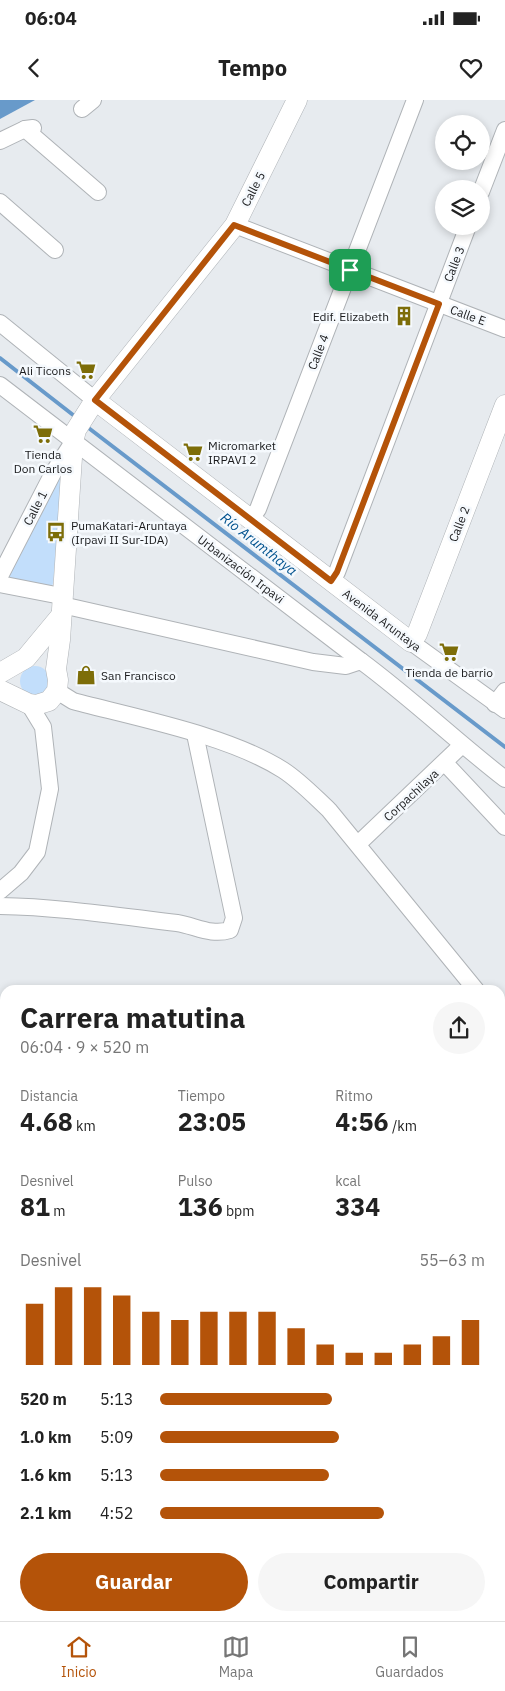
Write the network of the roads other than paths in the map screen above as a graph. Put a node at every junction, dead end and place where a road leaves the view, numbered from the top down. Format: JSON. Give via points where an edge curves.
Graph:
{"nodes":[{"id":1,"x":297,"y":100,"type":"edge"},
{"id":2,"x":415,"y":100,"type":"edge"},
{"id":3,"x":505,"y":130,"type":"edge"},
{"id":4,"x":0,"y":141,"type":"edge"},
{"id":5,"x":486,"y":180,"type":"edge"},
{"id":6,"x":98,"y":192,"type":"dead end"},
{"id":7,"x":0,"y":202,"type":"edge"},
{"id":8,"x":234,"y":225,"type":"junction"},
{"id":9,"x":465,"y":235,"type":"edge"},
{"id":10,"x":55,"y":250,"type":"dead end"},
{"id":11,"x":350,"y":270,"type":"junction"},
{"id":12,"x":439,"y":304,"type":"junction"},
{"id":13,"x":0,"y":323,"type":"edge"},
{"id":14,"x":505,"y":329,"type":"edge"},
{"id":15,"x":0,"y":385,"type":"edge"},
{"id":16,"x":505,"y":405,"type":"edge"},
{"id":17,"x":90,"y":407,"type":"junction"},
{"id":18,"x":74,"y":436,"type":"junction"},
{"id":19,"x":251,"y":519,"type":"junction"},
{"id":20,"x":0,"y":576,"type":"edge"},
{"id":21,"x":331,"y":581,"type":"junction"},
{"id":22,"x":0,"y":584,"type":"edge"},
{"id":23,"x":61,"y":606,"type":"junction"},
{"id":24,"x":412,"y":642,"type":"junction"},
{"id":25,"x":361,"y":661,"type":"junction"},
{"id":26,"x":14,"y":665,"type":"edge"},
{"id":27,"x":56,"y":669,"type":"junction"},
{"id":28,"x":0,"y":690,"type":"edge"},
{"id":29,"x":57,"y":691,"type":"junction"},
{"id":30,"x":24,"y":701,"type":"junction"},
{"id":31,"x":502,"y":702,"type":"edge"},
{"id":32,"x":196,"y":734,"type":"junction"},
{"id":33,"x":462,"y":745,"type":"junction"},
{"id":34,"x":446,"y":763,"type":"junction"},
{"id":35,"x":505,"y":779,"type":"edge"},
{"id":36,"x":505,"y":827,"type":"edge"},
{"id":37,"x":358,"y":844,"type":"junction"},
{"id":38,"x":0,"y":891,"type":"edge"},
{"id":39,"x":0,"y":906,"type":"edge"},
{"id":40,"x":472,"y":985,"type":"edge"}],
"edges":[{"from":1,"to":8,"type":"main road","name":"Calle 5"},
{"from":2,"to":11,"type":"street","name":"Calle 4"},
{"from":3,"to":5,"type":"street"},
{"from":4,"to":6,"type":"street","via":[[29,128]]},
{"from":7,"to":10,"type":"street"},
{"from":8,"to":11,"type":"street","name":"Calle E"},
{"from":8,"to":17,"type":"main road","name":"Calle 5"},
{"from":9,"to":12,"type":"street","name":"Calle 3"},
{"from":11,"to":12,"type":"street","name":"Calle E"},
{"from":11,"to":19,"type":"street","name":"Calle 4","via":[[258,509]]},
{"from":12,"to":14,"type":"street","name":"Calle E"},
{"from":12,"to":21,"type":"street","name":"Calle 3"},
{"from":13,"to":17,"type":"street"},
{"from":15,"to":18,"type":"street","name":"Urbanización Irpavi"},
{"from":16,"to":24,"type":"main road","name":"Calle 2"},
{"from":17,"to":18,"type":"main road"},
{"from":17,"to":19,"type":"main road","name":"Avenida Aruntaya"},
{"from":18,"to":20,"type":"street","name":"Calle 1"},
{"from":18,"to":23,"type":"main road"},
{"from":18,"to":25,"type":"street","name":"Urbanización Irpavi"},
{"from":19,"to":21,"type":"main road","name":"Avenida Aruntaya"},
{"from":21,"to":24,"type":"main road","name":"Avenida Aruntaya"},
{"from":22,"to":23,"type":"street"},
{"from":23,"to":25,"type":"street","via":[[313,662],[346,666]]},
{"from":23,"to":26,"type":"main road"},
{"from":23,"to":27,"type":"main road"},
{"from":24,"to":31,"type":"street","name":"Avenida Aruntaya"},
{"from":25,"to":33,"type":"street","name":"Urbanización Irpavi","via":[[402,691]]},
{"from":26,"to":27,"type":"main road","via":[[42,658]]},
{"from":26,"to":30,"type":"main road","via":[[13,686]]},
{"from":27,"to":29,"type":"main road"},
{"from":28,"to":30,"type":"main road"},
{"from":29,"to":30,"type":"main road","via":[[49,701],[36,705]]},
{"from":29,"to":32,"type":"street","via":[[73,701]]},
{"from":30,"to":38,"type":"street","via":[[43,727],[50,789],[37,852],[21,874]]},
{"from":32,"to":37,"type":"street","via":[[249,752],[282,769],[310,792]]},
{"from":32,"to":39,"type":"street","via":[[234,918],[230,930],[210,932],[185,924],[74,910]]},
{"from":33,"to":34,"type":"street","name":"Corpachilaya"},
{"from":33,"to":35,"type":"street","name":"Urbanización Irpavi"},
{"from":34,"to":36,"type":"street"},
{"from":34,"to":37,"type":"street","name":"Corpachilaya"},
{"from":37,"to":40,"type":"street"}]}
